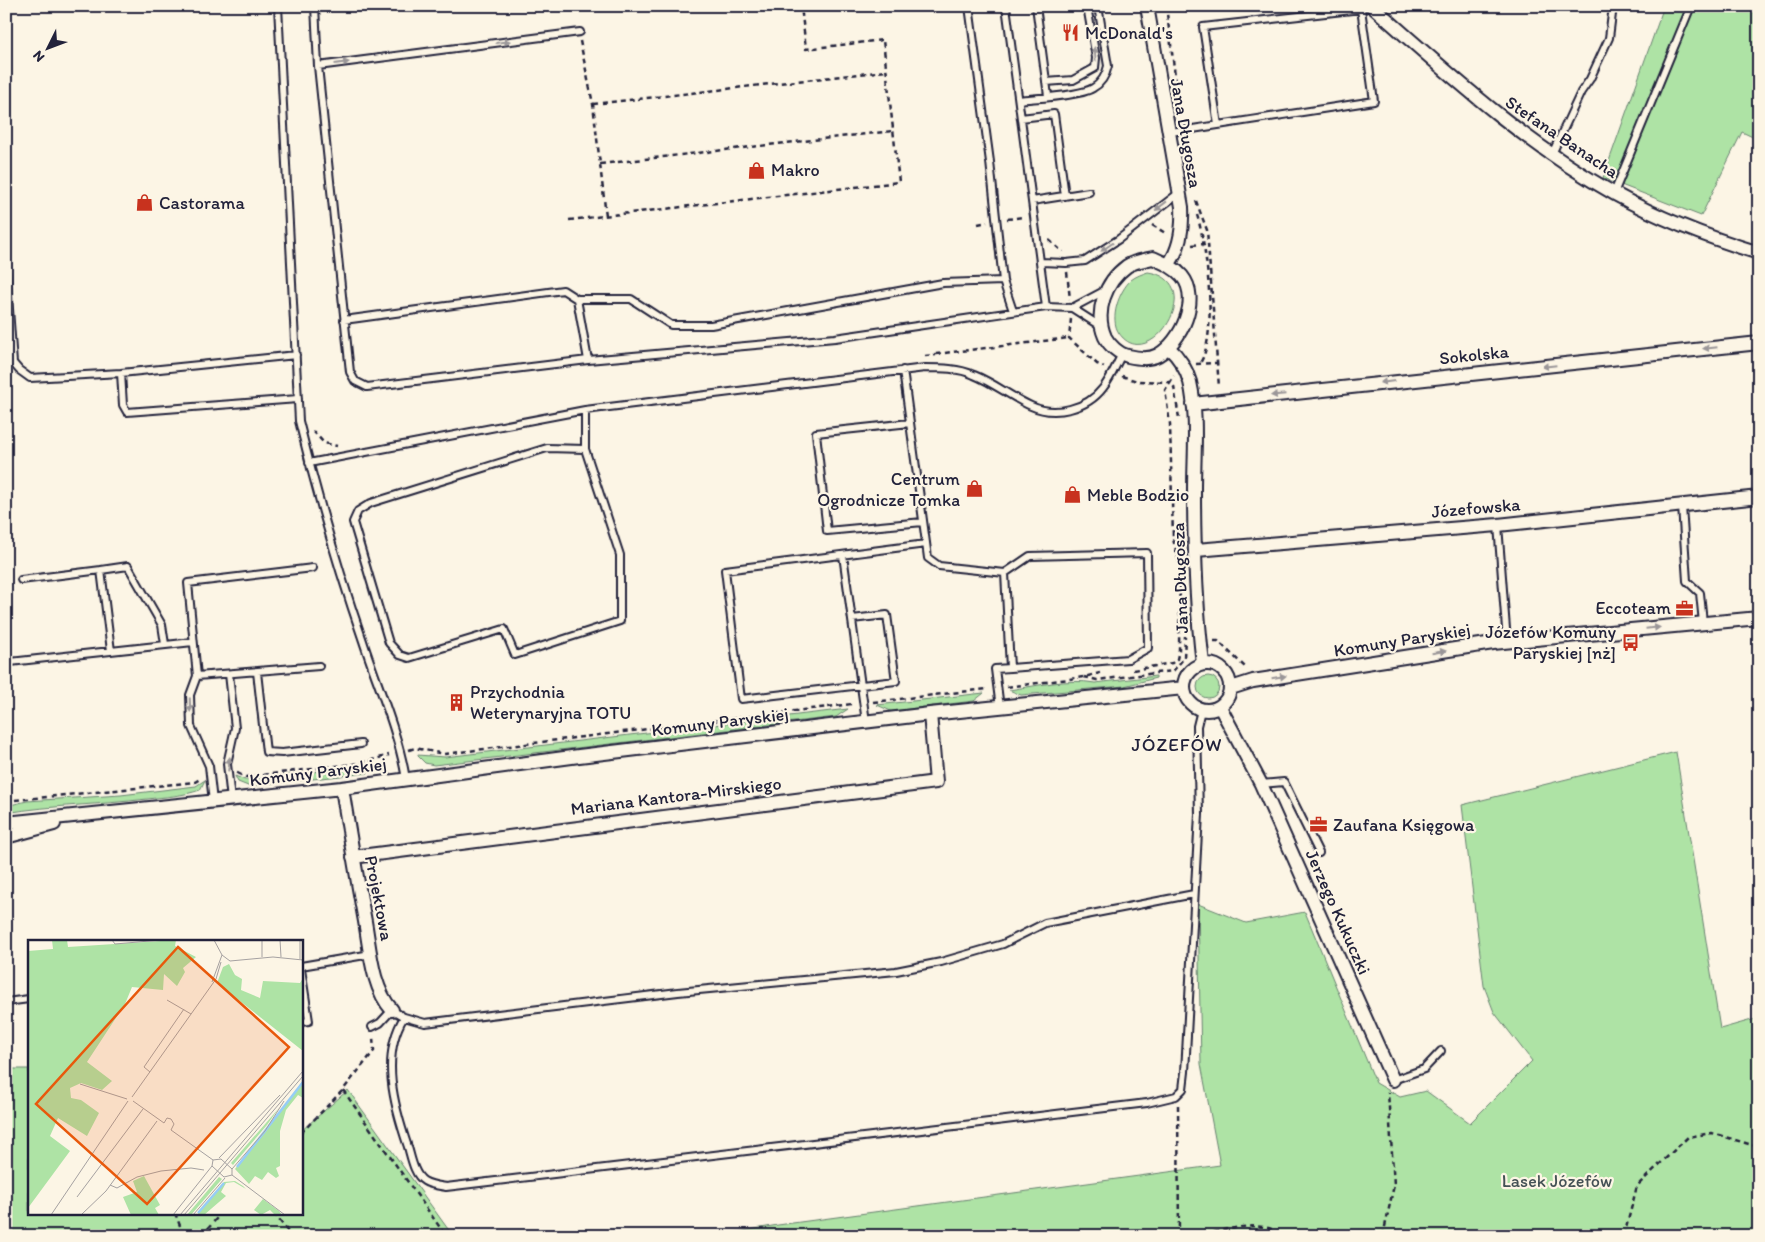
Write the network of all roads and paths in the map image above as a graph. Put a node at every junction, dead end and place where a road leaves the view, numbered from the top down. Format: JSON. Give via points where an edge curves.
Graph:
{"nodes":[{"id":1,"x":278,"y":6,"type":"edge"},
{"id":2,"x":315,"y":6,"type":"edge"},
{"id":3,"x":801,"y":6,"type":"edge"},
{"id":4,"x":969,"y":6,"type":"edge"},
{"id":5,"x":1006,"y":6,"type":"edge"},
{"id":6,"x":1036,"y":6,"type":"edge"},
{"id":7,"x":1087,"y":6,"type":"edge"},
{"id":8,"x":1098,"y":6,"type":"edge"},
{"id":9,"x":1147,"y":6,"type":"edge"},
{"id":10,"x":1372,"y":6,"type":"edge"},
{"id":11,"x":1613,"y":6,"type":"edge"},
{"id":12,"x":1691,"y":6,"type":"edge"},
{"id":13,"x":580,"y":32,"type":"joint"},
{"id":14,"x":318,"y":66,"type":"junction"},
{"id":15,"x":886,"y":71,"type":"junction"},
{"id":16,"x":1046,"y":82,"type":"junction"},
{"id":17,"x":1048,"y":96,"type":"junction"},
{"id":18,"x":1019,"y":100,"type":"junction"},
{"id":19,"x":593,"y":104,"type":"junction"},
{"id":20,"x":1021,"y":118,"type":"junction"},
{"id":21,"x":1218,"y":125,"type":"junction"},
{"id":22,"x":893,"y":131,"type":"junction"},
{"id":23,"x":1168,"y":132,"type":"junction"},
{"id":24,"x":1552,"y":154,"type":"junction"},
{"id":25,"x":600,"y":164,"type":"junction"},
{"id":26,"x":1089,"y":192,"type":"dead end"},
{"id":27,"x":1179,"y":193,"type":"junction"},
{"id":28,"x":1614,"y":194,"type":"junction"},
{"id":29,"x":1065,"y":196,"type":"junction"},
{"id":30,"x":1032,"y":201,"type":"junction"},
{"id":31,"x":606,"y":216,"type":"junction"},
{"id":32,"x":569,"y":220,"type":"dead end"},
{"id":33,"x":1759,"y":253,"type":"edge"},
{"id":34,"x":1041,"y":262,"type":"junction"},
{"id":35,"x":1169,"y":264,"type":"junction"},
{"id":36,"x":6,"y":268,"type":"edge"},
{"id":37,"x":1003,"y":281,"type":"junction"},
{"id":38,"x":1108,"y":289,"type":"junction"},
{"id":39,"x":578,"y":299,"type":"junction"},
{"id":40,"x":1046,"y":307,"type":"junction"},
{"id":41,"x":1072,"y":308,"type":"junction"},
{"id":42,"x":1013,"y":311,"type":"junction"},
{"id":43,"x":344,"y":320,"type":"junction"},
{"id":44,"x":1100,"y":326,"type":"junction"},
{"id":45,"x":1069,"y":338,"type":"dead end"},
{"id":46,"x":1759,"y":343,"type":"edge"},
{"id":47,"x":1168,"y":347,"type":"junction"},
{"id":48,"x":936,"y":354,"type":"junction"},
{"id":49,"x":1122,"y":354,"type":"junction"},
{"id":50,"x":296,"y":355,"type":"junction"},
{"id":51,"x":918,"y":357,"type":"dead end"},
{"id":52,"x":588,"y":360,"type":"junction"},
{"id":53,"x":1216,"y":363,"type":"junction"},
{"id":54,"x":925,"y":368,"type":"junction"},
{"id":55,"x":903,"y":370,"type":"junction"},
{"id":56,"x":121,"y":373,"type":"junction"},
{"id":57,"x":1169,"y":382,"type":"dead end"},
{"id":58,"x":1223,"y":391,"type":"dead end"},
{"id":59,"x":298,"y":399,"type":"junction"},
{"id":60,"x":1193,"y":404,"type":"junction"},
{"id":61,"x":584,"y":410,"type":"junction"},
{"id":62,"x":910,"y":423,"type":"junction"},
{"id":63,"x":311,"y":426,"type":"dead end"},
{"id":64,"x":339,"y":447,"type":"dead end"},
{"id":65,"x":585,"y":449,"type":"junction"},
{"id":66,"x":310,"y":463,"type":"junction"},
{"id":67,"x":1759,"y":497,"type":"edge"},
{"id":68,"x":1682,"y":506,"type":"junction"},
{"id":69,"x":923,"y":522,"type":"junction"},
{"id":70,"x":1498,"y":524,"type":"junction"},
{"id":71,"x":926,"y":544,"type":"junction"},
{"id":72,"x":1196,"y":550,"type":"junction"},
{"id":73,"x":843,"y":555,"type":"junction"},
{"id":74,"x":313,"y":568,"type":"dead end"},
{"id":75,"x":101,"y":570,"type":"junction"},
{"id":76,"x":1005,"y":573,"type":"junction"},
{"id":77,"x":21,"y":580,"type":"dead end"},
{"id":78,"x":1759,"y":618,"type":"edge"},
{"id":79,"x":852,"y":619,"type":"junction"},
{"id":80,"x":1703,"y":623,"type":"junction"},
{"id":81,"x":193,"y":642,"type":"junction"},
{"id":82,"x":1507,"y":642,"type":"junction"},
{"id":83,"x":165,"y":644,"type":"junction"},
{"id":84,"x":111,"y":651,"type":"junction"},
{"id":85,"x":10,"y":662,"type":"dead end"},
{"id":86,"x":1203,"y":664,"type":"junction"},
{"id":87,"x":319,"y":666,"type":"dead end"},
{"id":88,"x":1010,"y":668,"type":"junction"},
{"id":89,"x":1124,"y":671,"type":"dead end"},
{"id":90,"x":257,"y":672,"type":"junction"},
{"id":91,"x":1107,"y":673,"type":"dead end"},
{"id":92,"x":1160,"y":673,"type":"dead end"},
{"id":93,"x":229,"y":674,"type":"junction"},
{"id":94,"x":197,"y":676,"type":"junction"},
{"id":95,"x":1084,"y":678,"type":"junction"},
{"id":96,"x":861,"y":685,"type":"junction"},
{"id":97,"x":997,"y":688,"type":"junction"},
{"id":98,"x":1184,"y":688,"type":"junction"},
{"id":99,"x":1231,"y":688,"type":"junction"},
{"id":100,"x":863,"y":703,"type":"junction"},
{"id":101,"x":1220,"y":707,"type":"junction"},
{"id":102,"x":1000,"y":708,"type":"junction"},
{"id":103,"x":1201,"y":710,"type":"junction"},
{"id":104,"x":930,"y":714,"type":"junction"},
{"id":105,"x":866,"y":722,"type":"junction"},
{"id":106,"x":361,"y":744,"type":"dead end"},
{"id":107,"x":415,"y":748,"type":"dead end"},
{"id":108,"x":392,"y":754,"type":"dead end"},
{"id":109,"x":371,"y":761,"type":"junction"},
{"id":110,"x":234,"y":773,"type":"dead end"},
{"id":111,"x":374,"y":773,"type":"dead end"},
{"id":112,"x":205,"y":776,"type":"dead end"},
{"id":113,"x":406,"y":779,"type":"junction"},
{"id":114,"x":1262,"y":784,"type":"junction"},
{"id":115,"x":342,"y":788,"type":"junction"},
{"id":116,"x":230,"y":800,"type":"junction"},
{"id":117,"x":6,"y":801,"type":"edge"},
{"id":118,"x":213,"y":802,"type":"junction"},
{"id":119,"x":81,"y":817,"type":"junction"},
{"id":120,"x":6,"y":823,"type":"edge"},
{"id":121,"x":6,"y":837,"type":"edge"},
{"id":122,"x":1320,"y":853,"type":"dead end"},
{"id":123,"x":353,"y":857,"type":"junction"},
{"id":124,"x":1194,"y":894,"type":"junction"},
{"id":125,"x":371,"y":954,"type":"junction"},
{"id":126,"x":302,"y":968,"type":"edge"},
{"id":127,"x":302,"y":975,"type":"edge"},
{"id":128,"x":28,"y":999,"type":"edge"},
{"id":129,"x":6,"y":1002,"type":"edge"},
{"id":130,"x":392,"y":1010,"type":"junction"},
{"id":131,"x":404,"y":1017,"type":"junction"},
{"id":132,"x":302,"y":1022,"type":"edge"},
{"id":133,"x":372,"y":1027,"type":"joint"},
{"id":134,"x":1441,"y":1051,"type":"dead end"},
{"id":135,"x":1393,"y":1080,"type":"junction"},
{"id":136,"x":343,"y":1090,"type":"junction"},
{"id":137,"x":1176,"y":1096,"type":"junction"},
{"id":138,"x":302,"y":1132,"type":"edge"},
{"id":139,"x":1759,"y":1147,"type":"edge"},
{"id":140,"x":175,"y":1214,"type":"edge"},
{"id":141,"x":220,"y":1214,"type":"edge"},
{"id":142,"x":275,"y":1214,"type":"edge"},
{"id":143,"x":184,"y":1236,"type":"edge"},
{"id":144,"x":202,"y":1236,"type":"edge"},
{"id":145,"x":291,"y":1236,"type":"edge"},
{"id":146,"x":446,"y":1236,"type":"edge"},
{"id":147,"x":1179,"y":1236,"type":"edge"},
{"id":148,"x":1196,"y":1236,"type":"edge"},
{"id":149,"x":1285,"y":1236,"type":"edge"},
{"id":150,"x":1382,"y":1236,"type":"edge"},
{"id":151,"x":1624,"y":1236,"type":"edge"}],
"edges":[{"from":1,"to":50,"type":"lane"},
{"from":2,"to":14,"type":"lane"},
{"from":3,"to":15,"type":"path","via":[[806,49],[883,40]]},
{"from":4,"to":37,"type":"lane"},
{"from":5,"to":18,"type":"lane"},
{"from":6,"to":16,"type":"lane"},
{"from":16,"to":7,"type":"lane","one_way":true,"via":[[1073,80],[1095,68]]},
{"from":8,"to":17,"type":"lane","via":[[1108,66],[1104,78],[1089,90]]},
{"from":9,"to":23,"type":"street","name":"Jana Długosza"},
{"from":10,"to":24,"type":"street","name":"Stefana Banacha","via":[[1475,96]]},
{"from":11,"to":24,"type":"lane","via":[[1609,38]]},
{"from":12,"to":28,"type":"lane"},
{"from":14,"to":13,"type":"lane","one_way":true},
{"from":13,"to":19,"type":"path","via":[[580,50]]},
{"from":14,"to":43,"type":"lane"},
{"from":15,"to":19,"type":"path"},
{"from":15,"to":22,"type":"path"},
{"from":16,"to":17,"type":"lane"},
{"from":17,"to":18,"type":"lane"},
{"from":18,"to":20,"type":"lane"},
{"from":19,"to":25,"type":"path"},
{"from":20,"to":29,"type":"lane","via":[[1054,114]]},
{"from":20,"to":30,"type":"lane"},
{"from":21,"to":21,"type":"lane","via":[[1203,27],[1361,10],[1374,101]]},
{"from":21,"to":23,"type":"lane"},
{"from":22,"to":25,"type":"path"},
{"from":22,"to":31,"type":"path","via":[[899,182]]},
{"from":23,"to":27,"type":"street","name":"Jana Długosza"},
{"from":24,"to":28,"type":"street","name":"Stefana Banacha"},
{"from":25,"to":31,"type":"path"},
{"from":26,"to":29,"type":"lane"},
{"from":27,"to":34,"type":"lane","one_way":true,"via":[[1085,261]]},
{"from":27,"to":35,"type":"street","name":"Jana Długosza","via":[[1182,220],[1179,247]]},
{"from":28,"to":33,"type":"street","name":"Stefana Banacha","via":[[1651,212]]},
{"from":29,"to":30,"type":"lane"},
{"from":30,"to":34,"type":"lane"},
{"from":31,"to":32,"type":"path"},
{"from":34,"to":40,"type":"lane"},
{"from":35,"to":38,"type":"street","via":[[1153,258],[1139,261],[1128,266]]},
{"from":35,"to":47,"type":"street","via":[[1183,277],[1190,295],[1187,315],[1177,337]]},
{"from":36,"to":56,"type":"lane","via":[[13,363],[19,370],[30,378]]},
{"from":37,"to":39,"type":"lane","via":[[943,283],[711,324],[671,325],[630,299]]},
{"from":37,"to":42,"type":"lane"},
{"from":38,"to":41,"type":"lane"},
{"from":38,"to":44,"type":"street","via":[[1100,310]]},
{"from":39,"to":43,"type":"lane","via":[[563,290]]},
{"from":39,"to":52,"type":"lane"},
{"from":40,"to":41,"type":"lane"},
{"from":40,"to":42,"type":"lane"},
{"from":41,"to":44,"type":"lane"},
{"from":42,"to":52,"type":"lane","via":[[835,338]]},
{"from":43,"to":52,"type":"lane","via":[[350,372],[355,381],[367,387]]},
{"from":44,"to":49,"type":"street","via":[[1107,341]]},
{"from":45,"to":48,"type":"path"},
{"from":46,"to":60,"type":"street","name":"Sokolska","one_way":true},
{"from":47,"to":49,"type":"street","via":[[1147,359]]},
{"from":47,"to":60,"type":"street","name":"Jana Długosza","via":[[1184,367]]},
{"from":48,"to":51,"type":"path"},
{"from":48,"to":54,"type":"path"},
{"from":49,"to":54,"type":"lane","via":[[1102,389],[1084,403],[1054,412],[1032,407],[973,374]]},
{"from":50,"to":56,"type":"lane"},
{"from":50,"to":59,"type":"lane"},
{"from":53,"to":53,"type":"path","via":[[1207,230],[1193,198],[1203,244],[1210,311],[1207,350],[1200,363]]},
{"from":53,"to":58,"type":"path","via":[[1219,390]]},
{"from":54,"to":55,"type":"lane"},
{"from":55,"to":61,"type":"lane"},
{"from":55,"to":62,"type":"lane"},
{"from":56,"to":59,"type":"lane","via":[[123,405],[127,412]]},
{"from":57,"to":89,"type":"path","via":[[1165,390],[1170,424],[1173,539],[1180,566],[1179,650],[1172,664]]},
{"from":59,"to":66,"type":"lane","via":[[299,421]]},
{"from":60,"to":72,"type":"street","name":"Jana Długosza"},
{"from":61,"to":65,"type":"lane"},
{"from":61,"to":66,"type":"lane"},
{"from":62,"to":69,"type":"lane"},
{"from":62,"to":69,"type":"lane","via":[[816,433],[828,531]]},
{"from":63,"to":64,"type":"path","via":[[324,443]]},
{"from":65,"to":65,"type":"lane","via":[[620,555],[620,620],[515,655],[504,630],[409,658],[400,655],[389,644],[353,522],[358,511],[371,503],[547,448]]},
{"from":66,"to":113,"type":"lane","via":[[362,640],[401,752]]},
{"from":67,"to":68,"type":"street","name":"Józefowska"},
{"from":68,"to":70,"type":"street","name":"Józefowska"},
{"from":68,"to":80,"type":"lane","via":[[1687,580],[1700,593]]},
{"from":69,"to":71,"type":"lane"},
{"from":70,"to":72,"type":"street","name":"Józefowska"},
{"from":70,"to":82,"type":"lane"},
{"from":71,"to":73,"type":"lane"},
{"from":71,"to":76,"type":"lane","via":[[928,558],[939,566]]},
{"from":72,"to":86,"type":"street","name":"Jana Długosza"},
{"from":73,"to":79,"type":"lane"},
{"from":73,"to":96,"type":"lane","via":[[725,570],[741,700]]},
{"from":74,"to":81,"type":"lane","via":[[188,583]]},
{"from":75,"to":77,"type":"lane"},
{"from":75,"to":83,"type":"lane","via":[[128,566],[162,626]]},
{"from":75,"to":84,"type":"lane"},
{"from":76,"to":88,"type":"lane"},
{"from":76,"to":88,"type":"lane","via":[[1030,556],[1147,553],[1148,648],[1128,659]]},
{"from":78,"to":80,"type":"street","name":"Komuny Paryskiej"},
{"from":79,"to":96,"type":"lane"},
{"from":79,"to":96,"type":"lane","via":[[887,615],[896,681]]},
{"from":82,"to":80,"type":"street","name":"Komuny Paryskiej","one_way":true},
{"from":81,"to":83,"type":"lane"},
{"from":81,"to":94,"type":"lane"},
{"from":99,"to":82,"type":"street","name":"Komuny Paryskiej","one_way":true,"via":[[1253,681]]},
{"from":83,"to":84,"type":"lane"},
{"from":84,"to":85,"type":"lane"},
{"from":86,"to":98,"type":"street","via":[[1191,670],[1184,681]]},
{"from":86,"to":99,"type":"street","via":[[1223,669]]},
{"from":87,"to":90,"type":"lane"},
{"from":88,"to":97,"type":"lane","via":[[995,669]]},
{"from":90,"to":93,"type":"lane"},
{"from":90,"to":106,"type":"lane","via":[[266,752]]},
{"from":91,"to":95,"type":"path","via":[[1089,674]]},
{"from":92,"to":95,"type":"path","via":[[1097,680]]},
{"from":93,"to":94,"type":"lane"},
{"from":116,"to":93,"type":"lane","one_way":true,"via":[[227,764],[236,728]]},
{"from":94,"to":118,"type":"lane","one_way":true,"via":[[190,695],[191,726],[208,766]]},
{"from":95,"to":97,"type":"path"},
{"from":96,"to":100,"type":"lane"},
{"from":97,"to":100,"type":"path"},
{"from":97,"to":102,"type":"lane"},
{"from":98,"to":102,"type":"street","name":"Komuny Paryskiej"},
{"from":98,"to":103,"type":"street","via":[[1189,702]]},
{"from":99,"to":101,"type":"street","via":[[1228,699]]},
{"from":100,"to":105,"type":"lane"},
{"from":100,"to":107,"type":"path","via":[[444,754]]},
{"from":101,"to":103,"type":"street"},
{"from":101,"to":114,"type":"street","name":"Jerzego Kukuczki"},
{"from":102,"to":104,"type":"street","name":"Komuny Paryskiej"},
{"from":103,"to":124,"type":"lane","via":[[1197,726],[1199,814]]},
{"from":104,"to":105,"type":"street","name":"Komuny Paryskiej"},
{"from":104,"to":123,"type":"street","name":"Mariana Kantora-Mirskiego","via":[[936,782]]},
{"from":105,"to":113,"type":"street","name":"Komuny Paryskiej"},
{"from":108,"to":109,"type":"path"},
{"from":109,"to":110,"type":"path","via":[[246,776]]},
{"from":109,"to":111,"type":"path"},
{"from":112,"to":117,"type":"path","via":[[195,782]]},
{"from":113,"to":115,"type":"street","name":"Komuny Paryskiej"},
{"from":114,"to":122,"type":"lane","via":[[1284,782]]},
{"from":114,"to":135,"type":"street","name":"Jerzego Kukuczki"},
{"from":115,"to":116,"type":"street","name":"Komuny Paryskiej"},
{"from":115,"to":123,"type":"street","name":"Projektowa"},
{"from":116,"to":118,"type":"street","name":"Komuny Paryskiej"},
{"from":118,"to":119,"type":"street","name":"Komuny Paryskiej"},
{"from":119,"to":120,"type":"street","name":"Komuny Paryskiej"},
{"from":119,"to":121,"type":"street","name":"Komuny Paryskiej"},
{"from":123,"to":125,"type":"street","name":"Projektowa"},
{"from":124,"to":131,"type":"lane","via":[[1045,923],[1003,944],[896,971],[678,992],[425,1023]]},
{"from":124,"to":137,"type":"lane","via":[[1185,1072],[1183,1089]]},
{"from":125,"to":126,"type":"lane"},
{"from":125,"to":130,"type":"street","name":"Projektowa","via":[[380,991]]},
{"from":127,"to":132,"type":"lane","via":[[309,1021]]},
{"from":128,"to":129,"type":"lane"},
{"from":130,"to":131,"type":"lane"},
{"from":130,"to":133,"type":"lane"},
{"from":131,"to":137,"type":"lane","via":[[393,1044],[392,1085],[400,1123],[419,1175],[424,1181],[446,1187],[1127,1105]]},
{"from":133,"to":136,"type":"path","via":[[374,1051]]},
{"from":134,"to":135,"type":"lane","via":[[1424,1069]]},
{"from":135,"to":150,"type":"path","via":[[1387,1094],[1394,1185]]},
{"from":136,"to":138,"type":"path"},
{"from":136,"to":146,"type":"path"},
{"from":137,"to":147,"type":"path","via":[[1180,1109],[1177,1157]]},
{"from":139,"to":151,"type":"path","via":[[1712,1133],[1688,1137],[1637,1186]]},
{"from":140,"to":143,"type":"path"},
{"from":141,"to":144,"type":"path"},
{"from":142,"to":145,"type":"path"},
{"from":148,"to":149,"type":"path","via":[[1255,1226]]}]}
